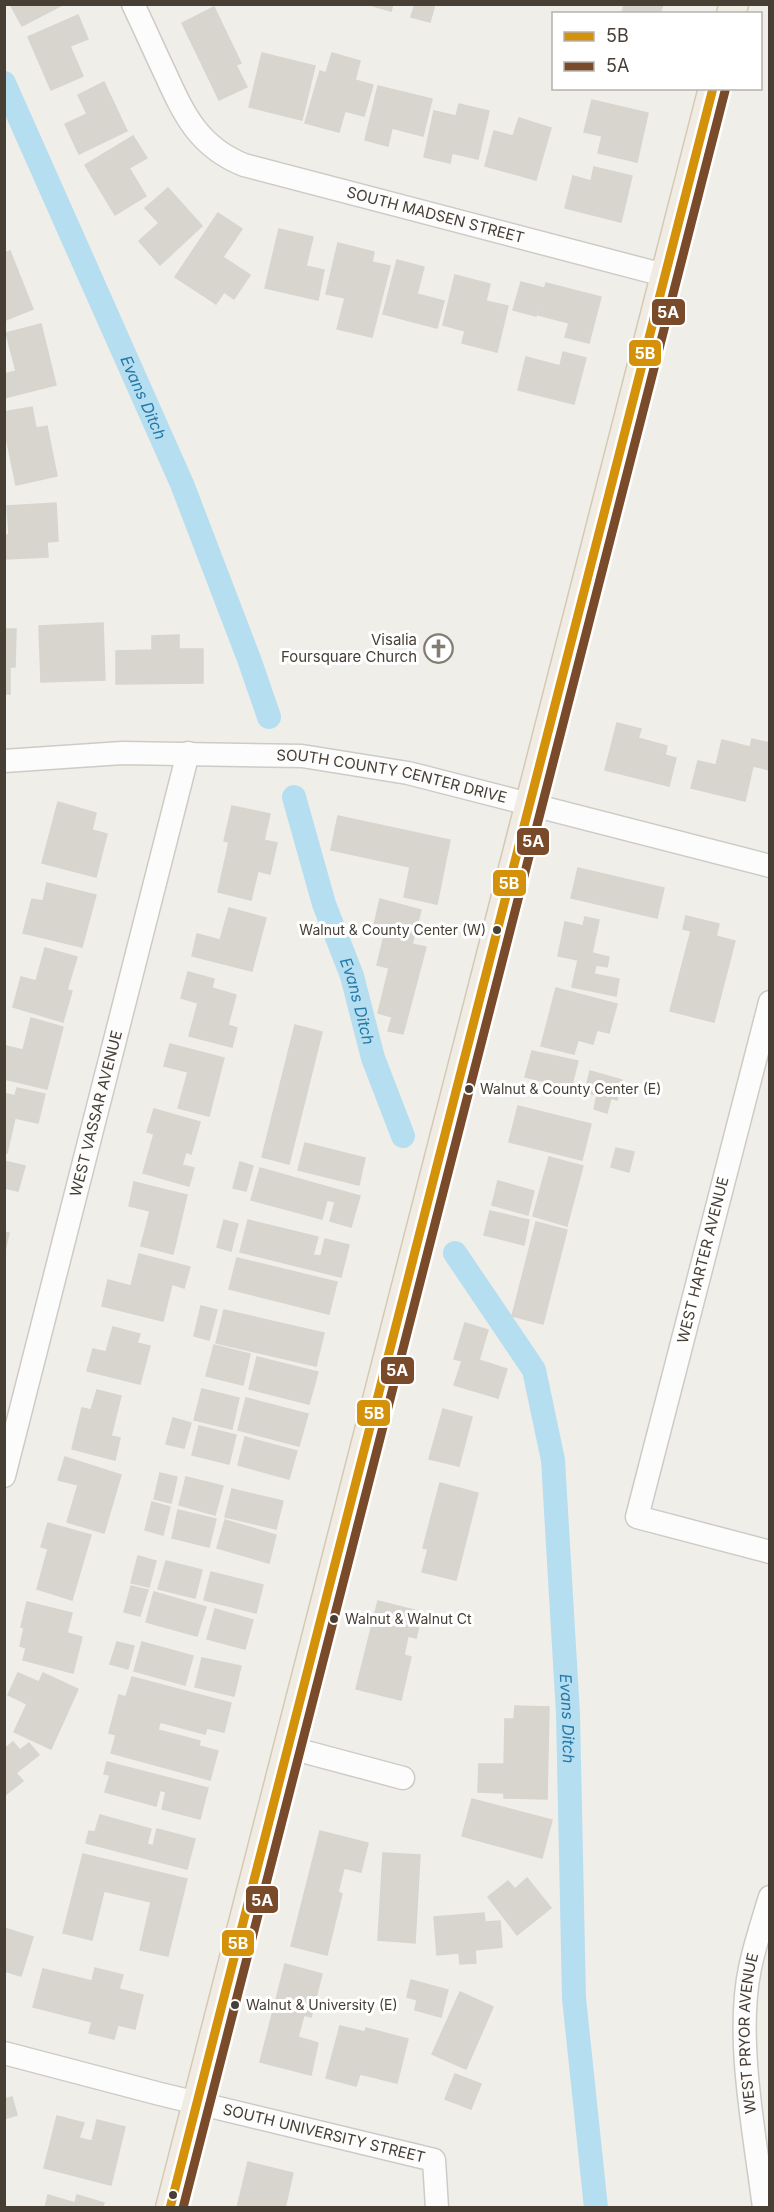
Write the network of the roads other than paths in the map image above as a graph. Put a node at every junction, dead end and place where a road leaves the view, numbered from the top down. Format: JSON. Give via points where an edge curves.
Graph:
{"nodes":[{"id":1,"x":134,"y":4,"type":"edge"},
{"id":2,"x":711,"y":90,"type":"edge"},
{"id":3,"x":664,"y":275,"type":"junction"},
{"id":4,"x":188,"y":753,"type":"junction"},
{"id":5,"x":4,"y":761,"type":"edge"},
{"id":6,"x":529,"y":804,"type":"junction"},
{"id":7,"x":770,"y":866,"type":"edge"},
{"id":8,"x":770,"y":1002,"type":"edge"},
{"id":9,"x":4,"y":1476,"type":"edge"},
{"id":10,"x":770,"y":1551,"type":"edge"},
{"id":11,"x":287,"y":1747,"type":"junction"},
{"id":12,"x":403,"y":1779,"type":"dead end"},
{"id":13,"x":770,"y":1896,"type":"edge"},
{"id":14,"x":4,"y":2052,"type":"edge"},
{"id":15,"x":198,"y":2103,"type":"junction"},
{"id":16,"x":170,"y":2208,"type":"edge"},
{"id":17,"x":437,"y":2208,"type":"edge"},
{"id":18,"x":764,"y":2208,"type":"edge"}],
"edges":[{"from":1,"to":3,"type":"street","name":"SOUTH MADSEN STREET","via":[[185,117],[228,159]]},
{"from":2,"to":3,"type":"main road"},
{"from":3,"to":6,"type":"main road"},
{"from":4,"to":5,"type":"street","name":"SOUTH COUNTY CENTER DRIVE"},
{"from":4,"to":6,"type":"street","name":"SOUTH COUNTY CENTER DRIVE","via":[[302,756],[408,773]]},
{"from":4,"to":9,"type":"street","name":"WEST VASSAR AVENUE"},
{"from":6,"to":7,"type":"street","name":"SOUTH COUNTY CENTER DRIVE"},
{"from":6,"to":11,"type":"main road"},
{"from":8,"to":10,"type":"street","name":"WEST HARTER AVENUE","via":[[637,1517]]},
{"from":11,"to":12,"type":"street"},
{"from":11,"to":15,"type":"main road"},
{"from":13,"to":18,"type":"street","name":"WEST PRYOR AVENUE","via":[[750,1969],[745,2020]]},
{"from":14,"to":15,"type":"street","name":"SOUTH UNIVERSITY STREET"},
{"from":15,"to":16,"type":"main road"},
{"from":15,"to":17,"type":"street","name":"SOUTH UNIVERSITY STREET","via":[[434,2160]]}]}
